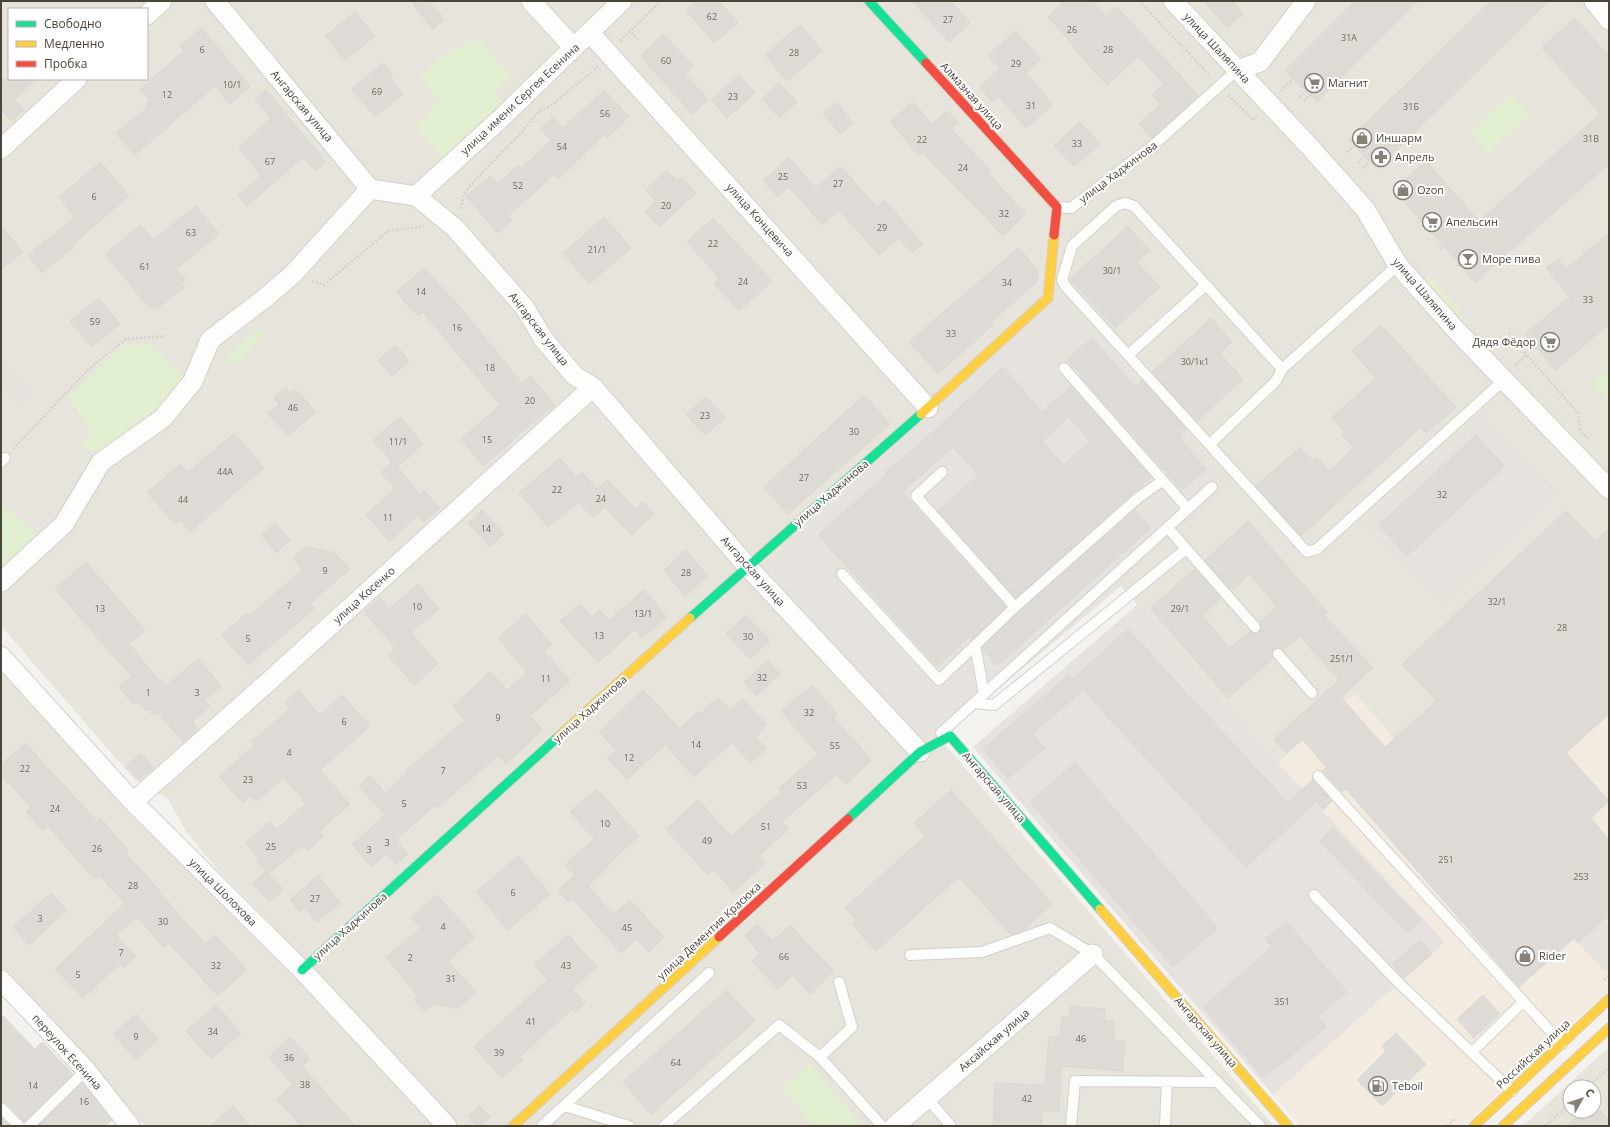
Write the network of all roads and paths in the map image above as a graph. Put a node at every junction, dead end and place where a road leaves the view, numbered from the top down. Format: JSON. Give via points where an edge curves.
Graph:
{"nodes":[{"id":1,"x":162,"y":1,"type":"edge"},
{"id":2,"x":215,"y":1,"type":"edge"},
{"id":3,"x":531,"y":1,"type":"edge"},
{"id":4,"x":622,"y":1,"type":"edge"},
{"id":5,"x":661,"y":1,"type":"edge"},
{"id":6,"x":869,"y":1,"type":"edge"},
{"id":7,"x":1139,"y":1,"type":"edge"},
{"id":8,"x":1173,"y":1,"type":"edge"},
{"id":9,"x":1306,"y":1,"type":"edge"},
{"id":10,"x":1594,"y":1,"type":"edge"},
{"id":11,"x":148,"y":14,"type":"edge"},
{"id":12,"x":1609,"y":20,"type":"edge"},
{"id":13,"x":590,"y":33,"type":"junction"},
{"id":14,"x":638,"y":40,"type":"dead end"},
{"id":15,"x":1182,"y":47,"type":"dead end"},
{"id":16,"x":574,"y":48,"type":"junction"},
{"id":17,"x":1237,"y":70,"type":"junction"},
{"id":18,"x":1293,"y":79,"type":"dead end"},
{"id":19,"x":76,"y":80,"type":"edge"},
{"id":20,"x":1287,"y":85,"type":"dead end"},
{"id":21,"x":1306,"y":91,"type":"dead end"},
{"id":22,"x":1310,"y":95,"type":"dead end"},
{"id":23,"x":1299,"y":97,"type":"dead end"},
{"id":24,"x":1304,"y":101,"type":"dead end"},
{"id":25,"x":1354,"y":146,"type":"dead end"},
{"id":26,"x":1,"y":148,"type":"edge"},
{"id":27,"x":1347,"y":152,"type":"dead end"},
{"id":28,"x":1365,"y":157,"type":"dead end"},
{"id":29,"x":1370,"y":162,"type":"dead end"},
{"id":30,"x":1358,"y":164,"type":"dead end"},
{"id":31,"x":1363,"y":168,"type":"dead end"},
{"id":32,"x":370,"y":189,"type":"junction"},
{"id":33,"x":416,"y":196,"type":"junction"},
{"id":34,"x":1057,"y":207,"type":"junction"},
{"id":35,"x":1421,"y":220,"type":"dead end"},
{"id":36,"x":1417,"y":223,"type":"dead end"},
{"id":37,"x":1444,"y":246,"type":"dead end"},
{"id":38,"x":1440,"y":249,"type":"dead end"},
{"id":39,"x":1398,"y":265,"type":"junction"},
{"id":40,"x":1206,"y":284,"type":"junction"},
{"id":41,"x":1509,"y":333,"type":"dead end"},
{"id":42,"x":166,"y":336,"type":"dead end"},
{"id":43,"x":1128,"y":355,"type":"junction"},
{"id":44,"x":1527,"y":355,"type":"junction"},
{"id":45,"x":1064,"y":368,"type":"dead end"},
{"id":46,"x":1282,"y":369,"type":"junction"},
{"id":47,"x":1504,"y":380,"type":"junction"},
{"id":48,"x":592,"y":388,"type":"junction"},
{"id":49,"x":928,"y":408,"type":"junction"},
{"id":50,"x":1591,"y":441,"type":"dead end"},
{"id":51,"x":1210,"y":444,"type":"junction"},
{"id":52,"x":3,"y":460,"type":"edge"},
{"id":53,"x":942,"y":472,"type":"dead end"},
{"id":54,"x":1162,"y":481,"type":"junction"},
{"id":55,"x":1212,"y":487,"type":"dead end"},
{"id":56,"x":1609,"y":490,"type":"edge"},
{"id":57,"x":1188,"y":510,"type":"junction"},
{"id":58,"x":1168,"y":528,"type":"junction"},
{"id":59,"x":1186,"y":549,"type":"junction"},
{"id":60,"x":747,"y":566,"type":"junction"},
{"id":61,"x":842,"y":574,"type":"dead end"},
{"id":62,"x":1,"y":582,"type":"edge"},
{"id":63,"x":1015,"y":607,"type":"junction"},
{"id":64,"x":1255,"y":627,"type":"dead end"},
{"id":65,"x":975,"y":645,"type":"junction"},
{"id":66,"x":1278,"y":654,"type":"dead end"},
{"id":67,"x":1,"y":656,"type":"edge"},
{"id":68,"x":1312,"y":693,"type":"dead end"},
{"id":69,"x":984,"y":694,"type":"junction"},
{"id":70,"x":974,"y":703,"type":"junction"},
{"id":71,"x":920,"y":752,"type":"junction"},
{"id":72,"x":1318,"y":776,"type":"dead end"},
{"id":73,"x":133,"y":802,"type":"junction"},
{"id":74,"x":1314,"y":895,"type":"dead end"},
{"id":75,"x":1092,"y":954,"type":"junction"},
{"id":76,"x":910,"y":955,"type":"dead end"},
{"id":77,"x":302,"y":970,"type":"junction"},
{"id":78,"x":709,"y":973,"type":"dead end"},
{"id":79,"x":1,"y":980,"type":"edge"},
{"id":80,"x":839,"y":982,"type":"dead end"},
{"id":81,"x":1609,"y":1000,"type":"edge"},
{"id":82,"x":1524,"y":1002,"type":"junction"},
{"id":83,"x":1609,"y":1028,"type":"edge"},
{"id":84,"x":1562,"y":1044,"type":"junction"},
{"id":85,"x":1472,"y":1052,"type":"junction"},
{"id":86,"x":820,"y":1058,"type":"junction"},
{"id":87,"x":1609,"y":1068,"type":"edge"},
{"id":88,"x":86,"y":1070,"type":"junction"},
{"id":89,"x":1597,"y":1079,"type":"edge"},
{"id":90,"x":1167,"y":1082,"type":"junction"},
{"id":91,"x":1218,"y":1082,"type":"junction"},
{"id":92,"x":1512,"y":1091,"type":"junction"},
{"id":93,"x":926,"y":1098,"type":"junction"},
{"id":94,"x":565,"y":1106,"type":"junction"},
{"id":95,"x":1,"y":1108,"type":"edge"},
{"id":96,"x":1562,"y":1110,"type":"edge"},
{"id":97,"x":19,"y":1126,"type":"edge"},
{"id":98,"x":29,"y":1126,"type":"edge"},
{"id":99,"x":130,"y":1126,"type":"edge"},
{"id":100,"x":447,"y":1126,"type":"edge"},
{"id":101,"x":513,"y":1126,"type":"edge"},
{"id":102,"x":542,"y":1126,"type":"edge"},
{"id":103,"x":629,"y":1126,"type":"edge"},
{"id":104,"x":664,"y":1126,"type":"edge"},
{"id":105,"x":882,"y":1126,"type":"edge"},
{"id":106,"x":895,"y":1126,"type":"edge"},
{"id":107,"x":951,"y":1126,"type":"edge"},
{"id":108,"x":1071,"y":1126,"type":"edge"},
{"id":109,"x":1165,"y":1126,"type":"edge"},
{"id":110,"x":1260,"y":1126,"type":"edge"},
{"id":111,"x":1288,"y":1126,"type":"edge"},
{"id":112,"x":1474,"y":1126,"type":"edge"},
{"id":113,"x":1503,"y":1126,"type":"edge"},
{"id":114,"x":1545,"y":1126,"type":"edge"}],
"edges":[{"from":1,"to":11,"type":"street"},
{"from":2,"to":32,"type":"street","name":"Ангарская улица"},
{"from":3,"to":16,"type":"street"},
{"from":4,"to":13,"type":"street","name":"улица имени Сергея Есенина"},
{"from":5,"to":14,"type":"path","via":[[629,30]]},
{"from":6,"to":34,"type":"street","name":"Алмазная улица"},
{"from":7,"to":15,"type":"path"},
{"from":8,"to":17,"type":"street","name":"улица Шаляпина"},
{"from":9,"to":17,"type":"street","name":"улица Хаджинова","via":[[1260,62]]},
{"from":10,"to":12,"type":"street"},
{"from":13,"to":16,"type":"street","name":"улица имени Сергея Есенина"},
{"from":13,"to":49,"type":"street","name":"улица Концевича"},
{"from":16,"to":33,"type":"street","name":"улица имени Сергея Есенина"},
{"from":17,"to":34,"type":"lane","name":"улица Хаджинова","via":[[1156,143],[1071,208]]},
{"from":17,"to":39,"type":"street","name":"улица Шаляпина","via":[[1365,209]]},
{"from":18,"to":20,"type":"path"},
{"from":19,"to":26,"type":"street"},
{"from":21,"to":23,"type":"path"},
{"from":22,"to":24,"type":"path"},
{"from":25,"to":27,"type":"path"},
{"from":28,"to":30,"type":"path"},
{"from":29,"to":31,"type":"path"},
{"from":32,"to":33,"type":"street"},
{"from":32,"to":62,"type":"street","via":[[292,275],[210,340],[193,381],[163,418],[101,462],[64,524]]},
{"from":33,"to":48,"type":"street","name":"Ангарская улица","via":[[455,228],[525,308],[544,340],[575,376]]},
{"from":34,"to":49,"type":"street","name":"улица Хаджинова","via":[[1048,298]]},
{"from":35,"to":36,"type":"path"},
{"from":37,"to":38,"type":"path"},
{"from":39,"to":46,"type":"lane"},
{"from":39,"to":47,"type":"street","name":"улица Шаляпина"},
{"from":40,"to":43,"type":"lane"},
{"from":40,"to":43,"type":"lane","via":[[1134,206],[1125,203],[1116,206],[1072,246],[1062,280]]},
{"from":40,"to":46,"type":"lane"},
{"from":41,"to":44,"type":"path"},
{"from":42,"to":52,"type":"path","via":[[126,339],[89,368]]},
{"from":43,"to":51,"type":"lane"},
{"from":44,"to":47,"type":"path","via":[[1516,364]]},
{"from":44,"to":50,"type":"path","via":[[1578,413],[1580,430]]},
{"from":45,"to":54,"type":"lane"},
{"from":46,"to":51,"type":"lane","via":[[1276,381]]},
{"from":47,"to":51,"type":"lane","via":[[1312,552],[1307,552],[1303,548]]},
{"from":47,"to":56,"type":"street","name":"улица Шаляпина"},
{"from":48,"to":60,"type":"street","name":"Ангарская улица"},
{"from":48,"to":73,"type":"street","name":"улица Косенко"},
{"from":49,"to":60,"type":"street","name":"улица Хаджинова"},
{"from":53,"to":63,"type":"lane","via":[[916,496]]},
{"from":54,"to":57,"type":"lane"},
{"from":54,"to":63,"type":"lane","via":[[1138,498]]},
{"from":55,"to":57,"type":"lane"},
{"from":57,"to":58,"type":"lane"},
{"from":58,"to":59,"type":"lane"},
{"from":58,"to":69,"type":"lane"},
{"from":59,"to":64,"type":"lane"},
{"from":59,"to":70,"type":"lane","via":[[994,705]]},
{"from":60,"to":71,"type":"street","name":"Ангарская улица"},
{"from":60,"to":77,"type":"street","name":"улица Хаджинова"},
{"from":61,"to":65,"type":"lane","via":[[939,680]]},
{"from":63,"to":65,"type":"lane"},
{"from":65,"to":69,"type":"lane"},
{"from":66,"to":68,"type":"lane"},
{"from":67,"to":73,"type":"street","name":"улица Шолохова"},
{"from":69,"to":70,"type":"lane"},
{"from":70,"to":71,"type":"lane"},
{"from":71,"to":101,"type":"street","name":"улица Дементия Красюка"},
{"from":71,"to":111,"type":"street","name":"Ангарская улица","via":[[950,736]]},
{"from":72,"to":82,"type":"lane"},
{"from":73,"to":77,"type":"street","name":"улица Шолохова"},
{"from":74,"to":85,"type":"lane","via":[[1399,983]]},
{"from":75,"to":76,"type":"lane","via":[[1050,928],[982,952]]},
{"from":75,"to":91,"type":"lane"},
{"from":75,"to":93,"type":"street","name":"Аксайская улица"},
{"from":77,"to":100,"type":"street","name":"улица Шолохова"},
{"from":78,"to":94,"type":"lane"},
{"from":79,"to":88,"type":"street","name":"переулок Есенина"},
{"from":80,"to":86,"type":"lane","via":[[852,1027]]},
{"from":81,"to":84,"type":"street","name":"Российская улица"},
{"from":82,"to":84,"type":"lane"},
{"from":82,"to":85,"type":"lane"},
{"from":83,"to":113,"type":"street"},
{"from":84,"to":92,"type":"street","name":"Российская улица"},
{"from":85,"to":92,"type":"lane"},
{"from":86,"to":104,"type":"lane","via":[[779,1025]]},
{"from":86,"to":105,"type":"lane"},
{"from":87,"to":89,"type":"path"},
{"from":88,"to":98,"type":"lane"},
{"from":88,"to":99,"type":"street","name":"переулок Есенина"},
{"from":90,"to":91,"type":"lane"},
{"from":90,"to":108,"type":"lane","via":[[1075,1081]]},
{"from":90,"to":109,"type":"lane"},
{"from":91,"to":110,"type":"lane"},
{"from":92,"to":112,"type":"street","name":"Российская улица"},
{"from":93,"to":106,"type":"street","name":"Аксайская улица"},
{"from":93,"to":107,"type":"lane"},
{"from":94,"to":102,"type":"lane"},
{"from":94,"to":103,"type":"lane"},
{"from":95,"to":97,"type":"lane"},
{"from":96,"to":114,"type":"path"}]}
